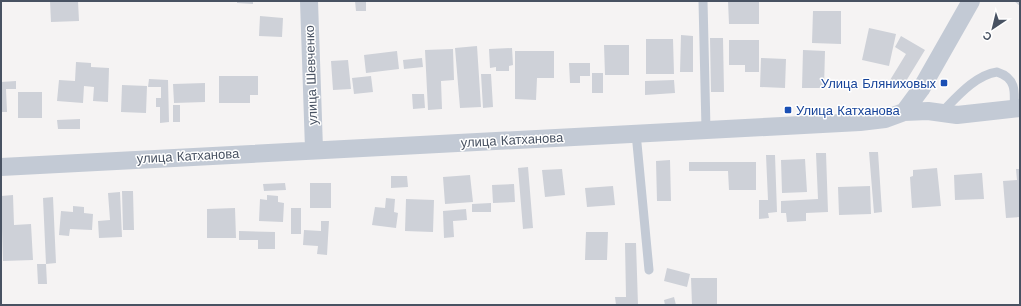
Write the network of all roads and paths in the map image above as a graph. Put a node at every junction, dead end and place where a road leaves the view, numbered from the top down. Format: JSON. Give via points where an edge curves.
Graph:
{"nodes":[{"id":1,"x":309,"y":1,"type":"edge"},
{"id":2,"x":703,"y":1,"type":"edge"},
{"id":3,"x":971,"y":1,"type":"edge"},
{"id":4,"x":1017,"y":108,"type":"edge"},
{"id":5,"x":904,"y":112,"type":"junction"},
{"id":6,"x":941,"y":113,"type":"junction"},
{"id":7,"x":706,"y":129,"type":"junction"},
{"id":8,"x":636,"y":133,"type":"junction"},
{"id":9,"x":314,"y":149,"type":"junction"},
{"id":10,"x":1,"y":167,"type":"edge"},
{"id":11,"x":649,"y":270,"type":"dead end"}],
"edges":[{"from":1,"to":9,"type":"street","name":"улица Шевченко"},
{"from":2,"to":7,"type":"lane"},
{"from":3,"to":5,"type":"street","via":[[921,90]]},
{"from":4,"to":6,"type":"street","name":"улица Катханова","via":[[970,115]]},
{"from":4,"to":6,"type":"lane","via":[[1012,80],[997,72],[972,84]]},
{"from":5,"to":6,"type":"street","name":"улица Катханова"},
{"from":5,"to":7,"type":"street","name":"улица Катханова","via":[[895,117],[874,121]]},
{"from":7,"to":8,"type":"street","name":"улица Катханова"},
{"from":8,"to":9,"type":"street","name":"улица Катханова"},
{"from":8,"to":11,"type":"lane"},
{"from":9,"to":10,"type":"street","name":"улица Катханова"}]}
